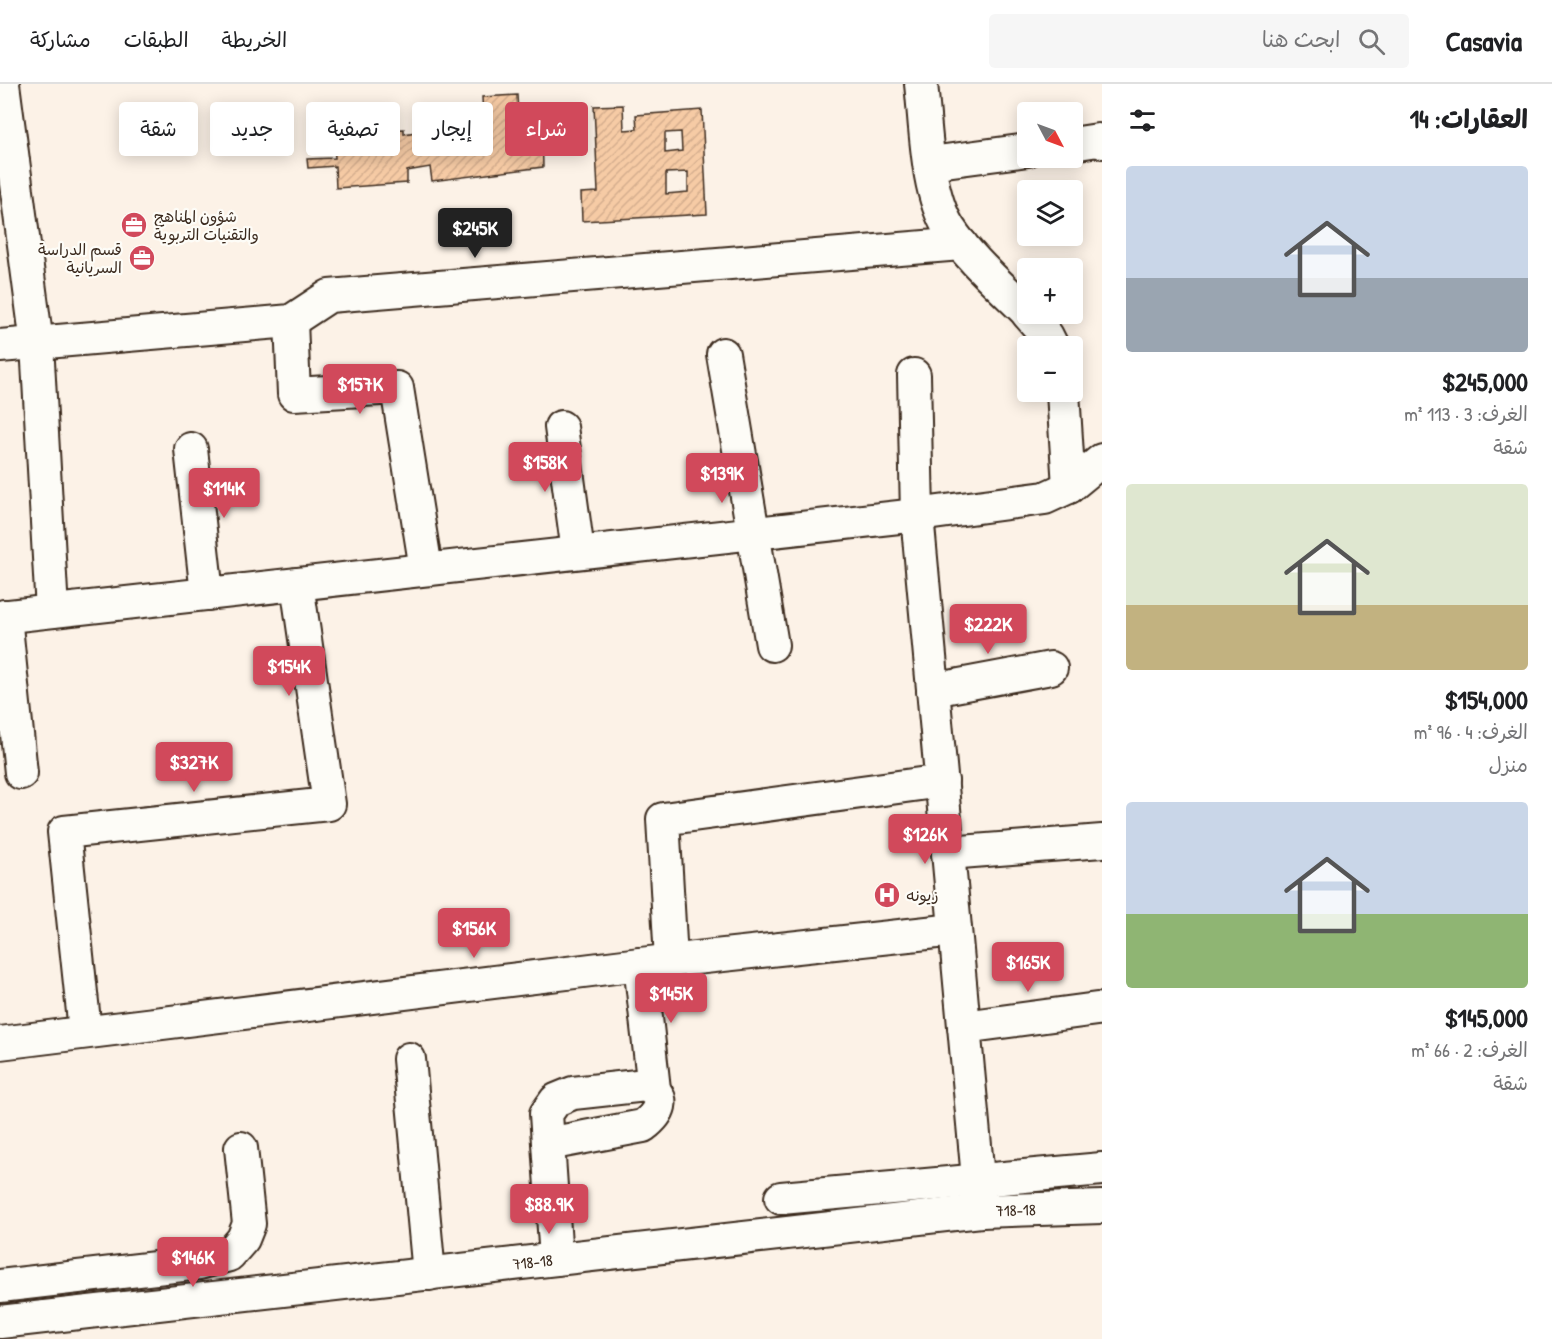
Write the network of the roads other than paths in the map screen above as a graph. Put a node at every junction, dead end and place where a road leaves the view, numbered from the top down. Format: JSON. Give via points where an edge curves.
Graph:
{"nodes":[{"id":1,"x":3,"y":84,"type":"edge"},
{"id":2,"x":921,"y":84,"type":"edge"},
{"id":3,"x":1083,"y":142,"type":"edge"},
{"id":4,"x":1102,"y":142,"type":"edge"},
{"id":5,"x":1017,"y":151,"type":"edge"},
{"id":6,"x":930,"y":163,"type":"junction"},
{"id":7,"x":961,"y":244,"type":"junction"},
{"id":8,"x":1017,"y":302,"type":"edge"},
{"id":9,"x":291,"y":321,"type":"junction"},
{"id":10,"x":1037,"y":324,"type":"edge"},
{"id":11,"x":1047,"y":336,"type":"edge"},
{"id":12,"x":37,"y":344,"type":"junction"},
{"id":13,"x":0,"y":346,"type":"edge"},
{"id":14,"x":723,"y":354,"type":"dead end"},
{"id":15,"x":914,"y":375,"type":"dead end"},
{"id":16,"x":1064,"y":402,"type":"edge"},
{"id":17,"x":561,"y":427,"type":"dead end"},
{"id":18,"x":191,"y":449,"type":"dead end"},
{"id":19,"x":1102,"y":460,"type":"edge"},
{"id":20,"x":1069,"y":487,"type":"junction"},
{"id":21,"x":917,"y":515,"type":"junction"},
{"id":22,"x":752,"y":533,"type":"junction"},
{"id":23,"x":578,"y":552,"type":"junction"},
{"id":24,"x":426,"y":569,"type":"junction"},
{"id":25,"x":297,"y":584,"type":"junction"},
{"id":26,"x":207,"y":594,"type":"junction"},
{"id":27,"x":52,"y":611,"type":"junction"},
{"id":28,"x":2,"y":616,"type":"edge"},
{"id":29,"x":772,"y":645,"type":"dead end"},
{"id":30,"x":1051,"y":668,"type":"dead end"},
{"id":31,"x":933,"y":690,"type":"junction"},
{"id":32,"x":21,"y":772,"type":"dead end"},
{"id":33,"x":942,"y":781,"type":"junction"},
{"id":34,"x":1102,"y":841,"type":"edge"},
{"id":35,"x":948,"y":853,"type":"junction"},
{"id":36,"x":955,"y":930,"type":"junction"},
{"id":37,"x":671,"y":960,"type":"junction"},
{"id":38,"x":640,"y":964,"type":"junction"},
{"id":39,"x":1097,"y":1009,"type":"dead end"},
{"id":40,"x":964,"y":1026,"type":"junction"},
{"id":41,"x":85,"y":1031,"type":"junction"},
{"id":42,"x":0,"y":1043,"type":"edge"},
{"id":43,"x":409,"y":1059,"type":"dead end"},
{"id":44,"x":654,"y":1089,"type":"junction"},
{"id":45,"x":548,"y":1144,"type":"junction"},
{"id":46,"x":241,"y":1148,"type":"dead end"},
{"id":47,"x":1102,"y":1169,"type":"edge"},
{"id":48,"x":978,"y":1180,"type":"junction"},
{"id":49,"x":781,"y":1198,"type":"dead end"},
{"id":50,"x":1102,"y":1207,"type":"edge"},
{"id":51,"x":981,"y":1211,"type":"junction"},
{"id":52,"x":556,"y":1259,"type":"junction"},
{"id":53,"x":429,"y":1274,"type":"junction"},
{"id":54,"x":0,"y":1286,"type":"edge"},
{"id":55,"x":0,"y":1322,"type":"edge"}],
"edges":[{"from":1,"to":12,"type":"street"},
{"from":2,"to":6,"type":"street"},
{"from":3,"to":4,"type":"street"},
{"from":5,"to":6,"type":"street"},
{"from":6,"to":7,"type":"street","via":[[939,206]]},
{"from":7,"to":8,"type":"street"},
{"from":7,"to":9,"type":"street","via":[[329,296]]},
{"from":9,"to":12,"type":"street"},
{"from":9,"to":24,"type":"street","via":[[294,394],[397,388]]},
{"from":10,"to":11,"type":"street"},
{"from":12,"to":13,"type":"street"},
{"from":12,"to":27,"type":"street"},
{"from":14,"to":22,"type":"street"},
{"from":15,"to":21,"type":"street"},
{"from":16,"to":20,"type":"street"},
{"from":17,"to":23,"type":"street"},
{"from":18,"to":26,"type":"street"},
{"from":19,"to":20,"type":"street"},
{"from":20,"to":21,"type":"street","via":[[1045,498]]},
{"from":21,"to":22,"type":"street"},
{"from":21,"to":31,"type":"street"},
{"from":22,"to":23,"type":"street"},
{"from":22,"to":29,"type":"street"},
{"from":23,"to":24,"type":"street"},
{"from":24,"to":25,"type":"street"},
{"from":25,"to":26,"type":"street"},
{"from":25,"to":41,"type":"street","via":[[329,804],[64,832]]},
{"from":26,"to":27,"type":"street"},
{"from":27,"to":28,"type":"street"},
{"from":28,"to":32,"type":"street"},
{"from":30,"to":31,"type":"street"},
{"from":31,"to":33,"type":"street"},
{"from":33,"to":35,"type":"street"},
{"from":33,"to":37,"type":"street","via":[[663,819]]},
{"from":34,"to":35,"type":"street"},
{"from":35,"to":36,"type":"street"},
{"from":36,"to":37,"type":"street"},
{"from":36,"to":40,"type":"street"},
{"from":37,"to":38,"type":"street"},
{"from":38,"to":41,"type":"street"},
{"from":38,"to":44,"type":"street"},
{"from":39,"to":40,"type":"street"},
{"from":40,"to":48,"type":"street"},
{"from":41,"to":42,"type":"street"},
{"from":43,"to":53,"type":"street"},
{"from":44,"to":45,"type":"street","via":[[660,1097],[659,1110],[643,1126]]},
{"from":44,"to":45,"type":"street","via":[[646,1085],[573,1093],[556,1100],[546,1114]]},
{"from":45,"to":52,"type":"street"},
{"from":46,"to":54,"type":"street","via":[[249,1224],[243,1239],[229,1255],[199,1263]]},
{"from":47,"to":48,"type":"street"},
{"from":48,"to":49,"type":"street"},
{"from":48,"to":51,"type":"street"},
{"from":50,"to":51,"type":"street","name":"718-18"},
{"from":51,"to":52,"type":"street","name":"718-18"},
{"from":52,"to":53,"type":"street","name":"718-18"},
{"from":53,"to":55,"type":"street","name":"718-18"}]}
